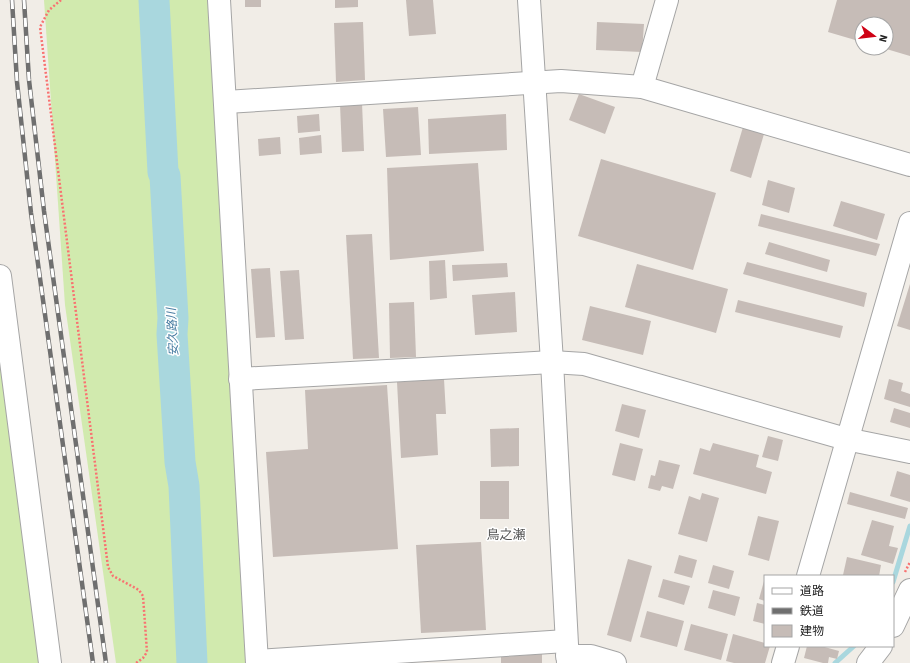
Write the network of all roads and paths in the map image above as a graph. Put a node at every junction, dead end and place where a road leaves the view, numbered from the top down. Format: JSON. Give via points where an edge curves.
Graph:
{"nodes":[{"id":1,"x":61,"y":0,"type":"edge"},
{"id":2,"x":219,"y":0,"type":"edge"},
{"id":3,"x":529,"y":0,"type":"edge"},
{"id":4,"x":668,"y":0,"type":"edge"},
{"id":5,"x":535,"y":84,"type":"junction"},
{"id":6,"x":642,"y":87,"type":"junction"},
{"id":7,"x":226,"y":102,"type":"junction"},
{"id":8,"x":910,"y":165,"type":"edge"},
{"id":9,"x":910,"y":222,"type":"edge"},
{"id":10,"x":0,"y":276,"type":"edge"},
{"id":11,"x":3,"y":325,"type":"edge"},
{"id":12,"x":552,"y":362,"type":"junction"},
{"id":13,"x":240,"y":379,"type":"junction"},
{"id":14,"x":846,"y":439,"type":"junction"},
{"id":15,"x":910,"y":452,"type":"edge"},
{"id":16,"x":808,"y":575,"type":"edge"},
{"id":17,"x":910,"y":590,"type":"edge"},
{"id":18,"x":894,"y":624,"type":"edge"},
{"id":19,"x":788,"y":647,"type":"edge"},
{"id":20,"x":879,"y":647,"type":"edge"},
{"id":21,"x":567,"y":653,"type":"edge"},
{"id":22,"x":257,"y":662,"type":"edge"},
{"id":23,"x":50,"y":663,"type":"edge"},
{"id":24,"x":132,"y":663,"type":"edge"},
{"id":25,"x":137,"y":663,"type":"edge"},
{"id":26,"x":615,"y":663,"type":"edge"},
{"id":27,"x":783,"y":663,"type":"edge"},
{"id":28,"x":868,"y":663,"type":"edge"}],
"edges":[{"from":1,"to":25,"type":"path","via":[[49,10],[40,27],[108,568],[113,576],[139,590],[144,596],[147,652]]},
{"from":2,"to":7,"type":"street"},
{"from":3,"to":5,"type":"street"},
{"from":4,"to":6,"type":"street"},
{"from":5,"to":6,"type":"street","via":[[561,81]]},
{"from":5,"to":7,"type":"street"},
{"from":5,"to":12,"type":"street"},
{"from":6,"to":8,"type":"street"},
{"from":7,"to":13,"type":"street"},
{"from":9,"to":14,"type":"street"},
{"from":10,"to":11,"type":"street"},
{"from":11,"to":23,"type":"street"},
{"from":12,"to":13,"type":"street"},
{"from":12,"to":14,"type":"street","via":[[584,364]]},
{"from":12,"to":21,"type":"street"},
{"from":13,"to":22,"type":"street"},
{"from":14,"to":15,"type":"street"},
{"from":14,"to":16,"type":"street"},
{"from":17,"to":18,"type":"street"},
{"from":19,"to":27,"type":"street"},
{"from":20,"to":28,"type":"street"},
{"from":21,"to":22,"type":"street"},
{"from":21,"to":26,"type":"street"},
{"from":24,"to":25,"type":"path"}]}
